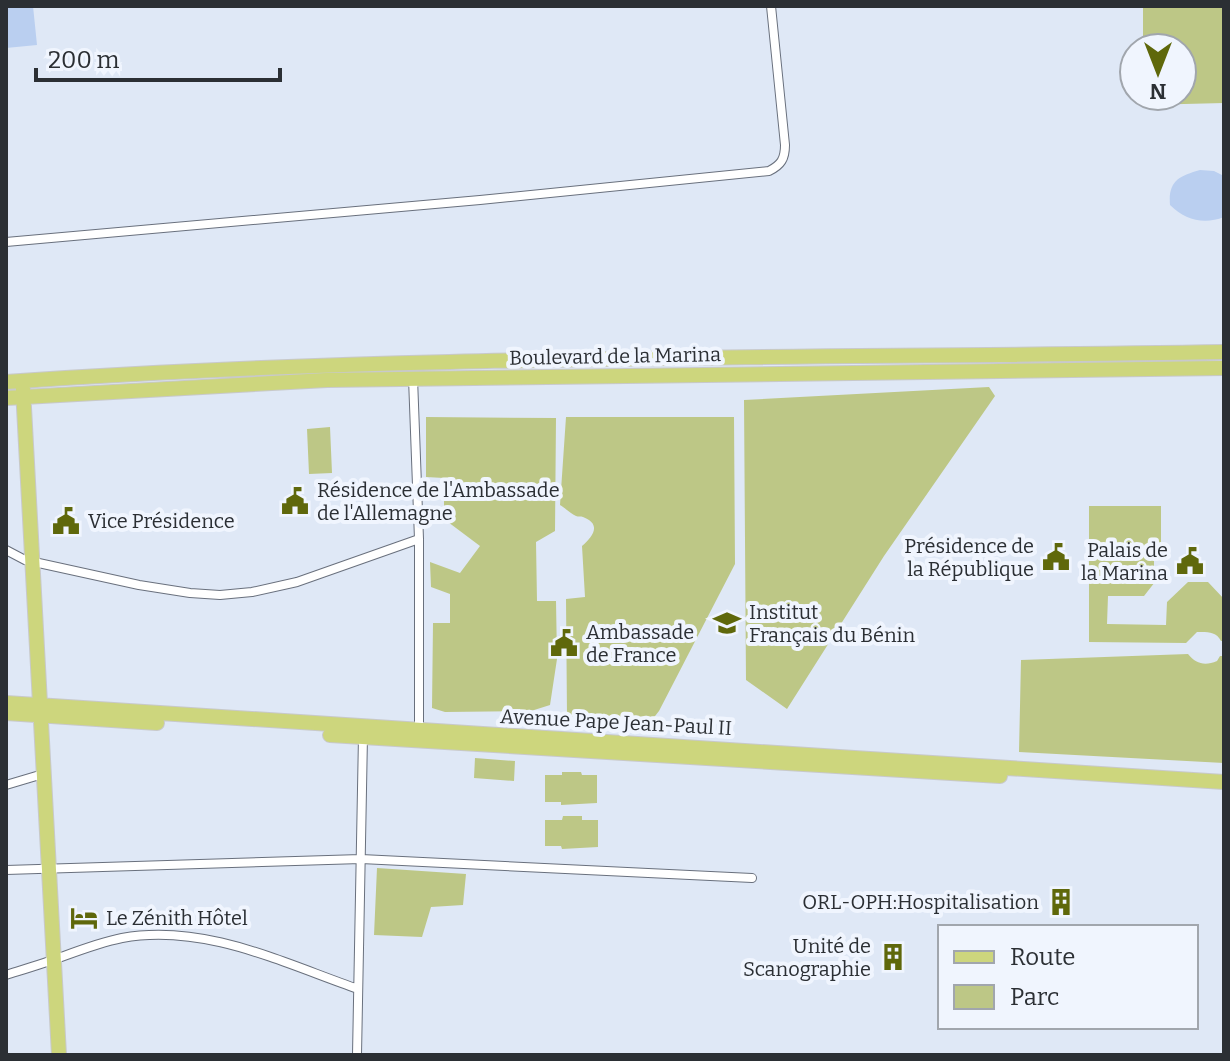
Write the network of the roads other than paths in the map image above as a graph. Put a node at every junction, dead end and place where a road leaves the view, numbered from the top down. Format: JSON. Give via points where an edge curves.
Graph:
{"nodes":[{"id":1,"x":771,"y":6,"type":"edge"},
{"id":2,"x":6,"y":242,"type":"edge"},
{"id":3,"x":1224,"y":352,"type":"edge"},
{"id":4,"x":1071,"y":355,"type":"junction"},
{"id":5,"x":1027,"y":363,"type":"junction"},
{"id":6,"x":1224,"y":368,"type":"edge"},
{"id":7,"x":1065,"y":370,"type":"junction"},
{"id":8,"x":413,"y":378,"type":"junction"},
{"id":9,"x":22,"y":381,"type":"junction"},
{"id":10,"x":6,"y":382,"type":"edge"},
{"id":11,"x":23,"y":397,"type":"junction"},
{"id":12,"x":6,"y":398,"type":"edge"},
{"id":13,"x":419,"y":539,"type":"junction"},
{"id":14,"x":6,"y":550,"type":"edge"},
{"id":15,"x":32,"y":562,"type":"junction"},
{"id":16,"x":6,"y":703,"type":"edge"},
{"id":17,"x":40,"y":710,"type":"junction"},
{"id":18,"x":6,"y":713,"type":"edge"},
{"id":19,"x":419,"y":731,"type":"junction"},
{"id":20,"x":363,"y":732,"type":"junction"},
{"id":21,"x":836,"y":762,"type":"junction"},
{"id":22,"x":43,"y":774,"type":"junction"},
{"id":23,"x":1224,"y":782,"type":"edge"},
{"id":24,"x":6,"y":785,"type":"edge"},
{"id":25,"x":1224,"y":791,"type":"edge"},
{"id":26,"x":361,"y":859,"type":"junction"},
{"id":27,"x":48,"y":868,"type":"junction"},
{"id":28,"x":6,"y":870,"type":"edge"},
{"id":29,"x":752,"y":878,"type":"dead end"},
{"id":30,"x":54,"y":960,"type":"junction"},
{"id":31,"x":6,"y":975,"type":"edge"},
{"id":32,"x":358,"y":989,"type":"junction"},
{"id":33,"x":59,"y":1055,"type":"edge"},
{"id":34,"x":357,"y":1055,"type":"edge"}],
"edges":[{"from":1,"to":2,"type":"street","via":[[785,155],[769,171]]},
{"from":3,"to":4,"type":"main road","name":"Boulevard de la Marina"},
{"from":4,"to":5,"type":"main road","name":"Boulevard de la Marina"},
{"from":4,"to":7,"type":"main road"},
{"from":5,"to":7,"type":"main road","name":"Boulevard de la Marina"},
{"from":5,"to":8,"type":"main road","name":"Boulevard de la Marina"},
{"from":5,"to":9,"type":"main road","name":"Boulevard de la Marina","via":[[491,361]]},
{"from":6,"to":7,"type":"main road","name":"Boulevard de la Marina"},
{"from":8,"to":11,"type":"main road","name":"Boulevard de la Marina"},
{"from":8,"to":13,"type":"street"},
{"from":9,"to":10,"type":"main road","name":"Boulevard de la Marina"},
{"from":9,"to":11,"type":"main road"},
{"from":11,"to":12,"type":"main road","name":"Boulevard de la Marina"},
{"from":11,"to":15,"type":"main road"},
{"from":13,"to":15,"type":"street","via":[[297,582],[236,594],[175,592]]},
{"from":13,"to":19,"type":"street"},
{"from":14,"to":15,"type":"street"},
{"from":15,"to":17,"type":"main road"},
{"from":16,"to":17,"type":"main road","name":"Avenue Pape Jean-Paul II"},
{"from":17,"to":18,"type":"main road","name":"Avenue Pape Jean-Paul II"},
{"from":17,"to":20,"type":"main road","name":"Avenue Pape Jean-Paul II"},
{"from":17,"to":22,"type":"main road"},
{"from":19,"to":20,"type":"main road","name":"Avenue Pape Jean-Paul II"},
{"from":19,"to":21,"type":"main road","name":"Avenue Pape Jean-Paul II"},
{"from":20,"to":21,"type":"main road","name":"Avenue Pape Jean-Paul II"},
{"from":20,"to":26,"type":"street"},
{"from":21,"to":23,"type":"main road","name":"Avenue Pape Jean-Paul II"},
{"from":21,"to":25,"type":"main road","name":"Avenue Pape Jean-Paul II"},
{"from":22,"to":24,"type":"street"},
{"from":22,"to":27,"type":"main road"},
{"from":26,"to":27,"type":"street"},
{"from":26,"to":29,"type":"street"},
{"from":26,"to":32,"type":"street"},
{"from":27,"to":28,"type":"street"},
{"from":27,"to":30,"type":"main road"},
{"from":30,"to":31,"type":"street"},
{"from":30,"to":32,"type":"street","via":[[120,938],[180,935],[249,951]]},
{"from":30,"to":33,"type":"main road"},
{"from":32,"to":34,"type":"street"}]}
